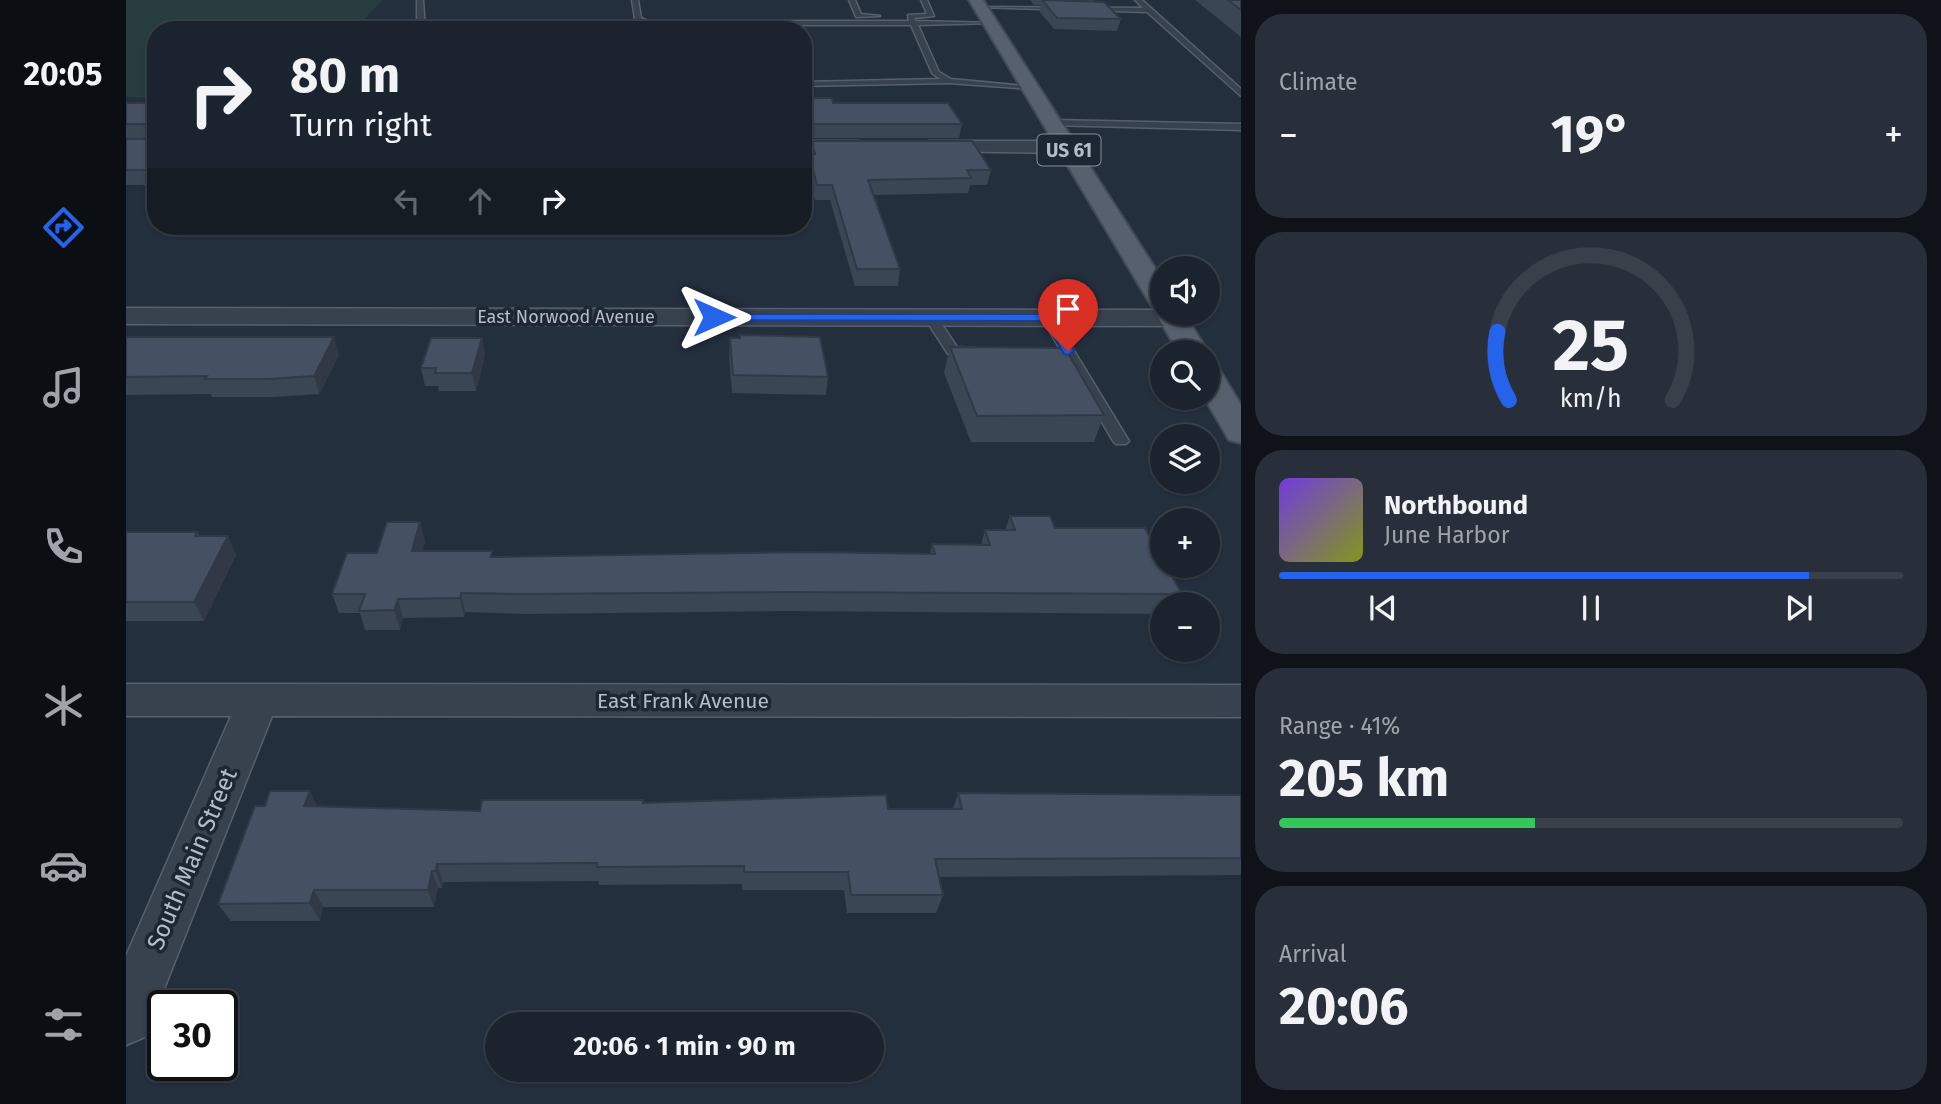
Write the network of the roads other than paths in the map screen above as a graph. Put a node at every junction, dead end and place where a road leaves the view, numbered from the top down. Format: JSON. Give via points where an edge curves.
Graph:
{"nodes":[{"id":1,"x":420,"y":0,"type":"edge"},
{"id":2,"x":635,"y":0,"type":"edge"},
{"id":3,"x":852,"y":0,"type":"edge"},
{"id":4,"x":924,"y":0,"type":"edge"},
{"id":5,"x":1032,"y":0,"type":"edge"},
{"id":6,"x":1103,"y":0,"type":"edge"},
{"id":7,"x":1138,"y":0,"type":"edge"},
{"id":8,"x":982,"y":10,"type":"edge"},
{"id":9,"x":1149,"y":10,"type":"junction"},
{"id":10,"x":911,"y":19,"type":"junction"},
{"id":11,"x":421,"y":21,"type":"edge"},
{"id":12,"x":642,"y":21,"type":"edge"},
{"id":13,"x":779,"y":21,"type":"edge"},
{"id":14,"x":949,"y":81,"type":"junction"},
{"id":15,"x":812,"y":84,"type":"edge"},
{"id":16,"x":1031,"y":87,"type":"junction"},
{"id":17,"x":1241,"y":93,"type":"edge"},
{"id":18,"x":1052,"y":122,"type":"junction"},
{"id":19,"x":1241,"y":127,"type":"edge"},
{"id":20,"x":812,"y":147,"type":"edge"},
{"id":21,"x":873,"y":147,"type":"edge"},
{"id":22,"x":915,"y":147,"type":"edge"},
{"id":23,"x":1068,"y":147,"type":"junction"},
{"id":24,"x":1150,"y":281,"type":"edge"},
{"id":25,"x":1150,"y":311,"type":"edge"},
{"id":26,"x":126,"y":316,"type":"edge"},
{"id":27,"x":930,"y":317,"type":"junction"},
{"id":28,"x":1048,"y":318,"type":"junction"},
{"id":29,"x":979,"y":351,"type":"edge"},
{"id":30,"x":1220,"y":397,"type":"edge"},
{"id":31,"x":1241,"y":433,"type":"edge"},
{"id":32,"x":1121,"y":441,"type":"dead end"},
{"id":33,"x":126,"y":700,"type":"edge"},
{"id":34,"x":258,"y":701,"type":"junction"},
{"id":35,"x":1241,"y":701,"type":"edge"},
{"id":36,"x":126,"y":1018,"type":"edge"}],
"edges":[{"from":1,"to":11,"type":"lane"},
{"from":2,"to":12,"type":"lane","via":[[638,19]]},
{"from":3,"to":10,"type":"lane","via":[[858,16]]},
{"from":4,"to":10,"type":"lane","via":[[931,16]]},
{"from":5,"to":6,"type":"lane"},
{"from":7,"to":9,"type":"lane"},
{"from":8,"to":9,"type":"lane"},
{"from":8,"to":10,"type":"lane"},
{"from":8,"to":16,"type":"main road","number":"US 61"},
{"from":9,"to":17,"type":"lane"},
{"from":10,"to":13,"type":"lane"},
{"from":10,"to":14,"type":"lane","via":[[936,73]]},
{"from":14,"to":15,"type":"lane"},
{"from":14,"to":16,"type":"lane"},
{"from":16,"to":18,"type":"main road","number":"US 61"},
{"from":18,"to":19,"type":"lane"},
{"from":18,"to":23,"type":"main road","number":"US 61"},
{"from":20,"to":21,"type":"street"},
{"from":22,"to":23,"type":"street"},
{"from":23,"to":24,"type":"main road","number":"US 61"},
{"from":25,"to":28,"type":"street","name":"East Norwood Avenue"},
{"from":26,"to":27,"type":"street","name":"East Norwood Avenue"},
{"from":27,"to":28,"type":"street","name":"East Norwood Avenue"},
{"from":27,"to":29,"type":"lane","via":[[953,351]]},
{"from":28,"to":32,"type":"lane","via":[[1062,351]]},
{"from":30,"to":31,"type":"main road"},
{"from":33,"to":34,"type":"street","name":"East Frank Avenue"},
{"from":34,"to":35,"type":"street","name":"East Frank Avenue"},
{"from":34,"to":36,"type":"street","name":"South Main Street"}]}
